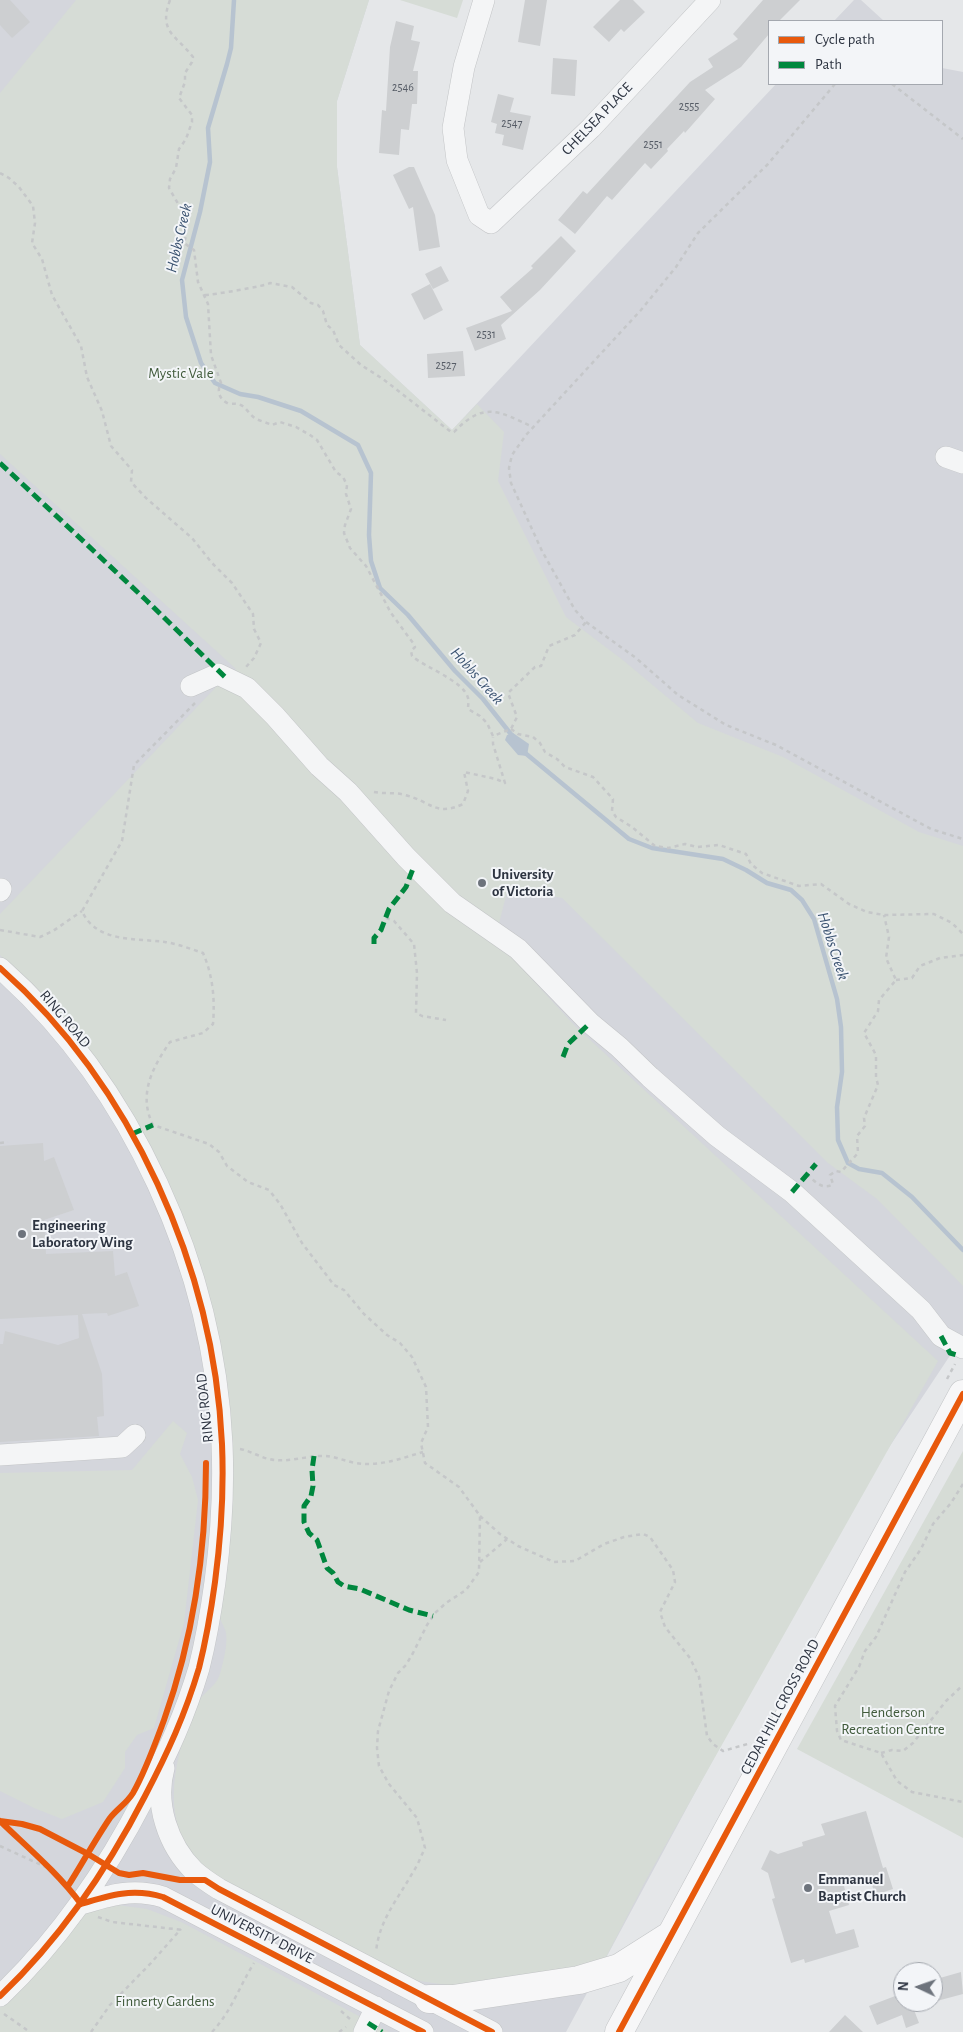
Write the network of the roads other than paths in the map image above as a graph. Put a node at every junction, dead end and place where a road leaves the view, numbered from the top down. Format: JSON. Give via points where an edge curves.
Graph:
{"nodes":[{"id":1,"x":484,"y":0,"type":"edge"},
{"id":2,"x":710,"y":0,"type":"edge"},
{"id":3,"x":196,"y":692,"type":"road end"},
{"id":4,"x":0,"y":968,"type":"edge"},
{"id":5,"x":959,"y":1356,"type":"edge"},
{"id":6,"x":953,"y":1390,"type":"edge"},
{"id":7,"x":135,"y":1435,"type":"dead end"},
{"id":8,"x":0,"y":1455,"type":"edge"},
{"id":9,"x":173,"y":1742,"type":"junction"},
{"id":10,"x":81,"y":1904,"type":"junction"},
{"id":11,"x":672,"y":1934,"type":"junction"},
{"id":12,"x":0,"y":1996,"type":"edge"},
{"id":13,"x":429,"y":1999,"type":"junction"},
{"id":14,"x":376,"y":2007,"type":"junction"},
{"id":15,"x":626,"y":2026,"type":"edge"},
{"id":16,"x":364,"y":2032,"type":"edge"},
{"id":17,"x":423,"y":2032,"type":"edge"},
{"id":18,"x":492,"y":2032,"type":"edge"}],
"edges":[{"from":1,"to":2,"type":"street","name":"CHELSEA PLACE","via":[[464,67],[453,128],[457,160],[479,215],[491,223],[591,128]]},
{"from":3,"to":5,"type":"street","via":[[218,674],[247,688],[452,903],[518,949],[590,1023],[650,1077],[717,1136],[792,1192],[921,1310]]},
{"from":4,"to":9,"type":"street","name":"RING ROAD","via":[[41,1008],[86,1063],[146,1159],[171,1216],[197,1290],[208,1336],[222,1444],[218,1556],[199,1665]]},
{"from":6,"to":11,"type":"main road","name":"CEDAR HILL CROSS ROAD"},
{"from":7,"to":8,"type":"street","via":[[122,1447]]},
{"from":9,"to":10,"type":"street","name":"RING ROAD","via":[[134,1817]]},
{"from":9,"to":13,"type":"street","name":"UNIVERSITY DRIVE","via":[[161,1785],[162,1812],[178,1849],[194,1871],[219,1889]]},
{"from":10,"to":12,"type":"street","name":"RING ROAD","via":[[40,1956]]},
{"from":10,"to":14,"type":"street","name":"UNIVERSITY DRIVE","via":[[126,1892],[162,1897]]},
{"from":11,"to":13,"type":"main road","via":[[619,1968],[579,1980]]},
{"from":11,"to":15,"type":"main road","name":"CEDAR HILL CROSS ROAD"},
{"from":13,"to":18,"type":"street","name":"UNIVERSITY DRIVE"},
{"from":14,"to":16,"type":"street"},
{"from":14,"to":17,"type":"street","name":"UNIVERSITY DRIVE"}]}
